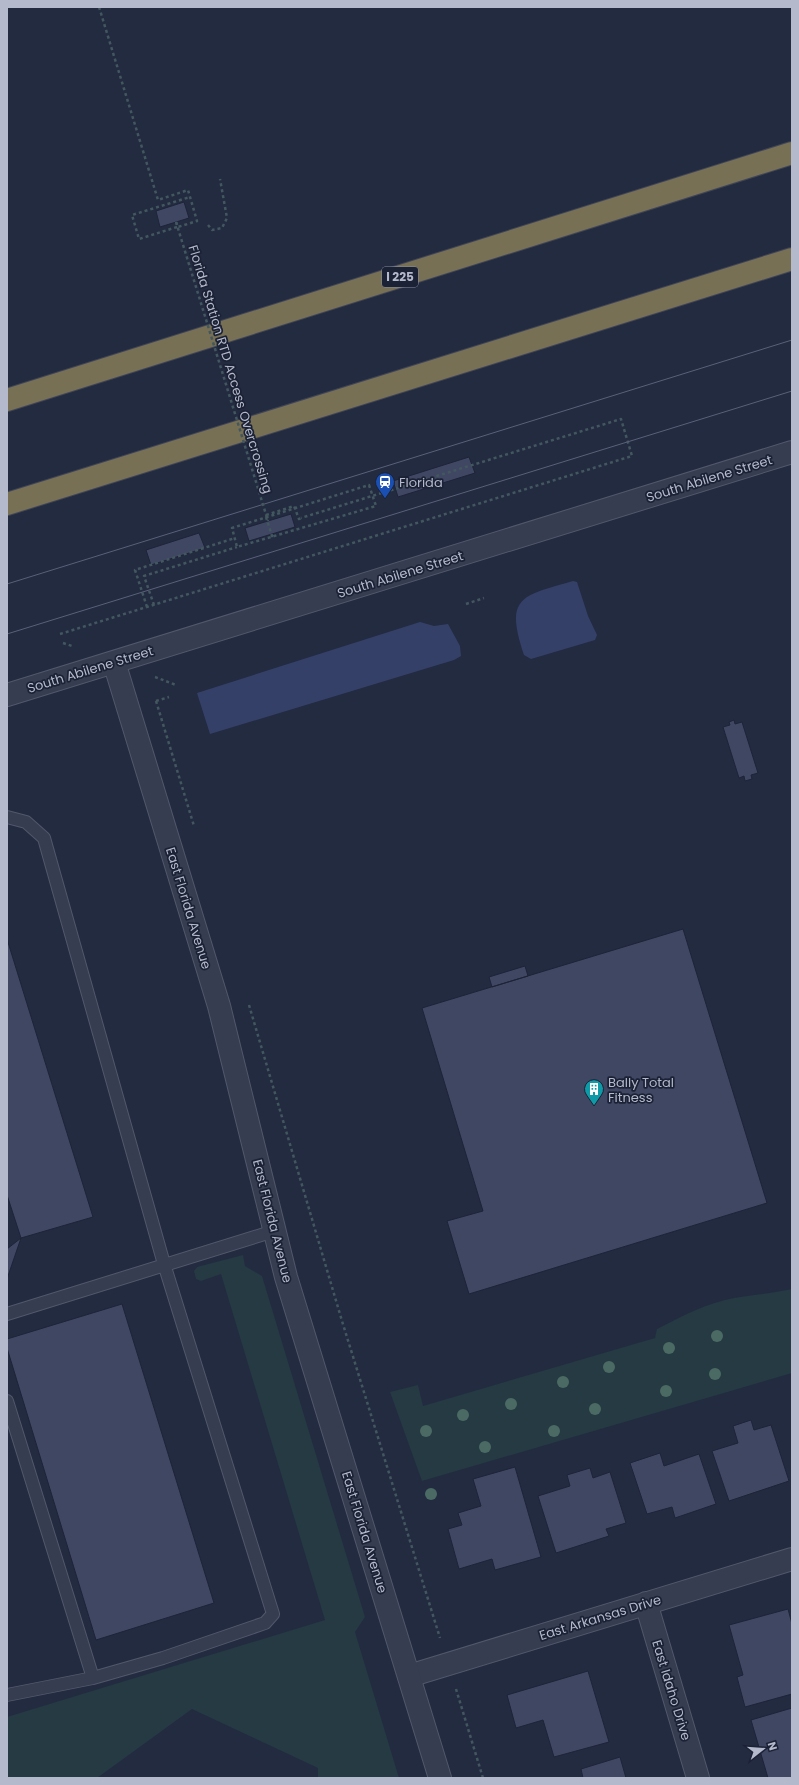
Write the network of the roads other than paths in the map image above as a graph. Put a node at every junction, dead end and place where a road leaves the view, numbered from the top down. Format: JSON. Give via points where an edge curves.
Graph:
{"nodes":[{"id":1,"x":792,"y":153,"type":"edge"},
{"id":2,"x":792,"y":259,"type":"edge"},
{"id":3,"x":7,"y":400,"type":"edge"},
{"id":4,"x":792,"y":452,"type":"edge"},
{"id":5,"x":7,"y":504,"type":"edge"},
{"id":6,"x":114,"y":662,"type":"junction"},
{"id":7,"x":7,"y":695,"type":"edge"},
{"id":8,"x":7,"y":817,"type":"edge"},
{"id":9,"x":274,"y":1231,"type":"junction"},
{"id":10,"x":164,"y":1264,"type":"junction"},
{"id":11,"x":7,"y":1314,"type":"edge"},
{"id":12,"x":7,"y":1401,"type":"edge"},
{"id":13,"x":792,"y":1559,"type":"edge"},
{"id":14,"x":646,"y":1603,"type":"junction"},
{"id":15,"x":409,"y":1676,"type":"junction"},
{"id":16,"x":93,"y":1678,"type":"junction"},
{"id":17,"x":7,"y":1695,"type":"edge"},
{"id":18,"x":440,"y":1778,"type":"edge"},
{"id":19,"x":698,"y":1778,"type":"edge"}],
"edges":[{"from":1,"to":3,"type":"highway","number":"I 225"},
{"from":2,"to":5,"type":"highway"},
{"from":4,"to":6,"type":"street","name":"South Abilene Street"},
{"from":6,"to":7,"type":"street","name":"South Abilene Street"},
{"from":6,"to":9,"type":"street","name":"East Florida Avenue","via":[[219,1006]]},
{"from":8,"to":10,"type":"lane","via":[[26,822],[44,838]]},
{"from":9,"to":10,"type":"lane"},
{"from":9,"to":15,"type":"street","name":"East Florida Avenue"},
{"from":10,"to":11,"type":"lane"},
{"from":10,"to":16,"type":"lane","via":[[273,1614],[265,1623],[163,1658]]},
{"from":12,"to":16,"type":"lane"},
{"from":13,"to":14,"type":"street","name":"East Arkansas Drive"},
{"from":14,"to":15,"type":"street","name":"East Arkansas Drive"},
{"from":14,"to":19,"type":"street","name":"East Idaho Drive"},
{"from":15,"to":18,"type":"street","name":"East Florida Avenue"},
{"from":16,"to":17,"type":"lane"}]}
